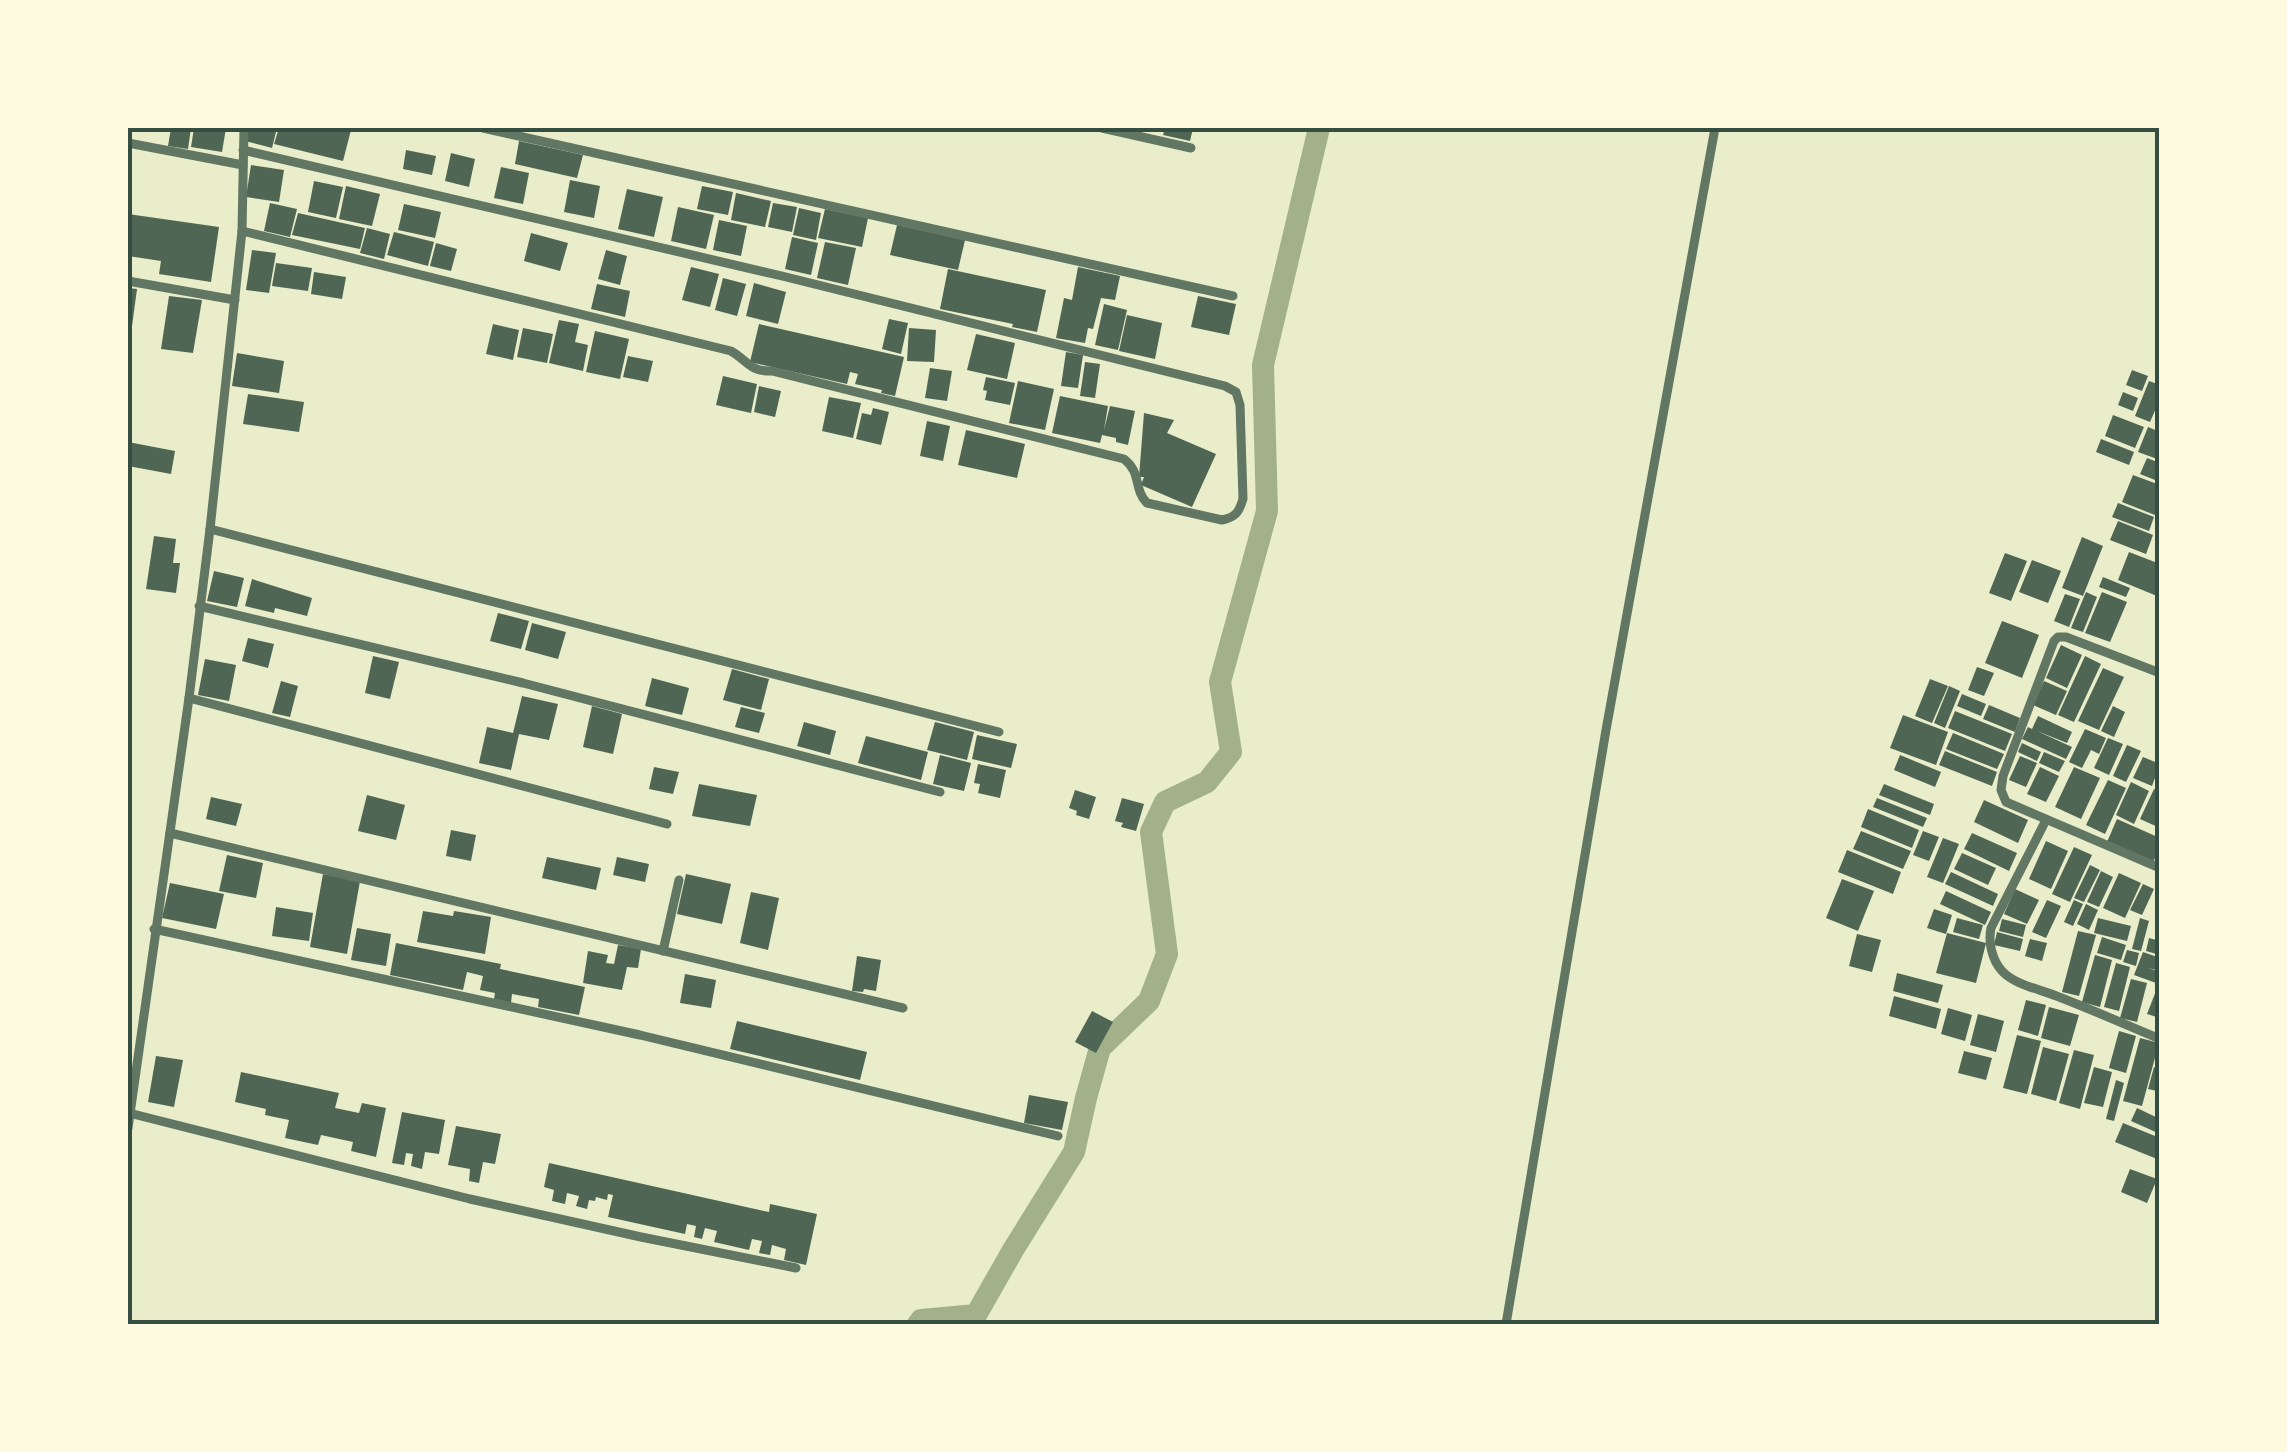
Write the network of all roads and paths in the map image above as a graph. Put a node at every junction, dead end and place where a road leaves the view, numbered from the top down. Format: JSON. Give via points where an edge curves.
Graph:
{"nodes":[{"id":1,"x":244,"y":128,"type":"edge"},
{"id":2,"x":482,"y":128,"type":"edge"},
{"id":3,"x":1102,"y":128,"type":"edge"},
{"id":4,"x":1714,"y":128,"type":"edge"},
{"id":5,"x":128,"y":144,"type":"edge"},
{"id":6,"x":1191,"y":148,"type":"dead end"},
{"id":7,"x":243,"y":150,"type":"junction"},
{"id":8,"x":243,"y":165,"type":"junction"},
{"id":9,"x":242,"y":230,"type":"junction"},
{"id":10,"x":128,"y":281,"type":"edge"},
{"id":11,"x":1233,"y":296,"type":"dead end"},
{"id":12,"x":235,"y":300,"type":"junction"},
{"id":13,"x":210,"y":529,"type":"junction"},
{"id":14,"x":199,"y":606,"type":"junction"},
{"id":15,"x":2160,"y":673,"type":"edge"},
{"id":16,"x":189,"y":698,"type":"junction"},
{"id":17,"x":998,"y":732,"type":"dead end"},
{"id":18,"x":940,"y":792,"type":"dead end"},
{"id":19,"x":2046,"y":820,"type":"junction"},
{"id":20,"x":667,"y":824,"type":"dead end"},
{"id":21,"x":170,"y":833,"type":"junction"},
{"id":22,"x":2160,"y":868,"type":"edge"},
{"id":23,"x":679,"y":880,"type":"dead end"},
{"id":24,"x":154,"y":929,"type":"junction"},
{"id":25,"x":663,"y":952,"type":"junction"},
{"id":26,"x":903,"y":1008,"type":"dead end"},
{"id":27,"x":2160,"y":1039,"type":"edge"},
{"id":28,"x":130,"y":1113,"type":"edge"},
{"id":29,"x":128,"y":1128,"type":"edge"},
{"id":30,"x":1058,"y":1136,"type":"dead end"},
{"id":31,"x":796,"y":1268,"type":"dead end"},
{"id":32,"x":1506,"y":1324,"type":"edge"}],
"edges":[{"from":1,"to":7,"type":"street"},
{"from":2,"to":11,"type":"street"},
{"from":3,"to":6,"type":"street"},
{"from":4,"to":32,"type":"street"},
{"from":5,"to":8,"type":"street"},
{"from":7,"to":8,"type":"street"},
{"from":7,"to":9,"type":"street","via":[[1224,386],[1236,392],[1240,405],[1243,498],[1238,513],[1222,520],[1147,502],[1124,459],[761,372],[730,351]]},
{"from":8,"to":9,"type":"street"},
{"from":9,"to":12,"type":"street"},
{"from":10,"to":12,"type":"street"},
{"from":12,"to":13,"type":"street"},
{"from":13,"to":14,"type":"street"},
{"from":13,"to":17,"type":"street"},
{"from":14,"to":16,"type":"street"},
{"from":14,"to":18,"type":"street"},
{"from":15,"to":19,"type":"street","via":[[2066,636],[2054,641],[2001,790],[2006,802]]},
{"from":16,"to":20,"type":"street"},
{"from":16,"to":21,"type":"street"},
{"from":19,"to":22,"type":"street"},
{"from":19,"to":27,"type":"street","via":[[1991,928],[2002,972]]},
{"from":21,"to":24,"type":"street"},
{"from":21,"to":25,"type":"street"},
{"from":23,"to":25,"type":"street"},
{"from":24,"to":28,"type":"street"},
{"from":24,"to":30,"type":"street","via":[[640,1035]]},
{"from":25,"to":26,"type":"street"},
{"from":28,"to":29,"type":"street"},
{"from":28,"to":31,"type":"street","via":[[470,1199]]}]}
